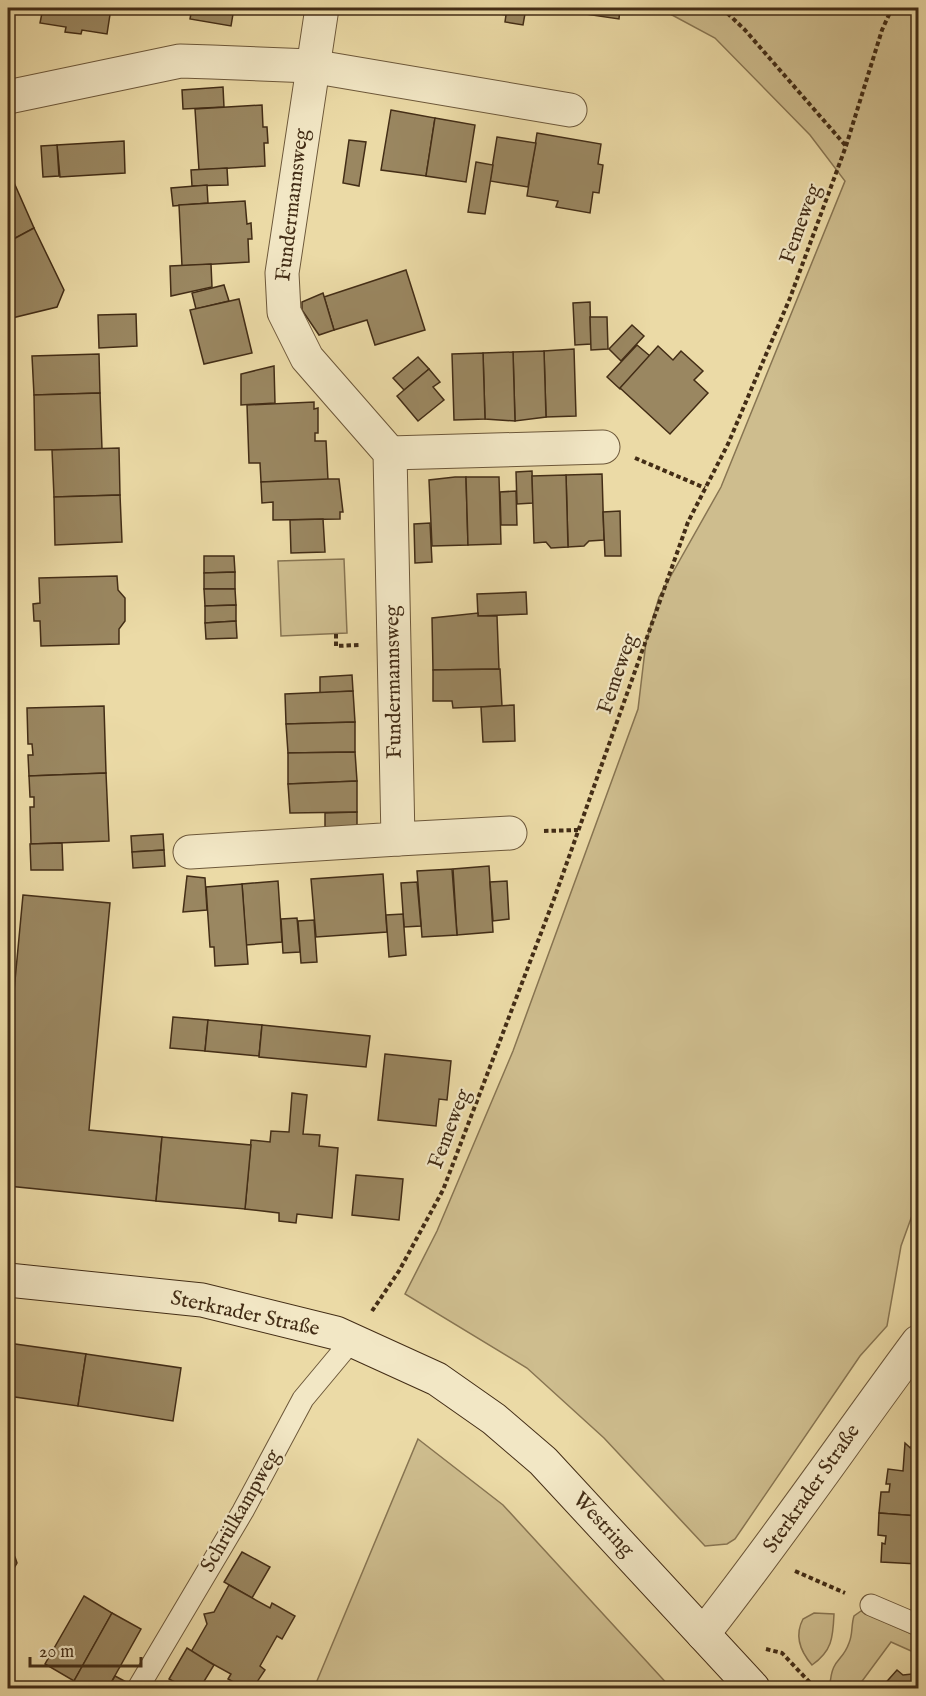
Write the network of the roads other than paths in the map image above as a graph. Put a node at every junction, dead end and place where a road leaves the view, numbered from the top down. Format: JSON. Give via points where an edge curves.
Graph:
{"nodes":[{"id":1,"x":322,"y":8,"type":"edge"},
{"id":2,"x":311,"y":66,"type":"junction"},
{"id":3,"x":8,"y":98,"type":"edge"},
{"id":4,"x":570,"y":110,"type":"dead end"},
{"id":5,"x":603,"y":447,"type":"road end"},
{"id":6,"x":390,"y":453,"type":"junction"},
{"id":7,"x":510,"y":833,"type":"dead end"},
{"id":8,"x":398,"y":840,"type":"junction"},
{"id":9,"x":190,"y":852,"type":"dead end"},
{"id":10,"x":8,"y":1280,"type":"edge"},
{"id":11,"x":353,"y":1339,"type":"junction"},
{"id":12,"x":918,"y":1342,"type":"edge"},
{"id":13,"x":437,"y":1379,"type":"joint"},
{"id":14,"x":871,"y":1605,"type":"road end"},
{"id":15,"x":918,"y":1625,"type":"edge"},
{"id":16,"x":703,"y":1634,"type":"junction"},
{"id":17,"x":138,"y":1689,"type":"edge"},
{"id":18,"x":753,"y":1689,"type":"edge"}],
"edges":[{"from":1,"to":2,"type":"street","name":"Fundermannsweg"},
{"from":2,"to":3,"type":"street","via":[[180,62]]},
{"from":2,"to":4,"type":"street"},
{"from":2,"to":6,"type":"street","name":"Fundermannsweg","via":[[282,273],[284,312],[307,358]]},
{"from":5,"to":6,"type":"street"},
{"from":6,"to":8,"type":"street","name":"Fundermannsweg"},
{"from":7,"to":8,"type":"street"},
{"from":8,"to":9,"type":"street"},
{"from":10,"to":11,"type":"street","name":"Sterkrader Straße","via":[[202,1300]]},
{"from":11,"to":13,"type":"street","name":"Sterkrader Straße"},
{"from":11,"to":17,"type":"lane","name":"Schrülkampweg","via":[[303,1399],[243,1511]]},
{"from":12,"to":16,"type":"street","name":"Sterkrader Straße","via":[[764,1557]]},
{"from":13,"to":16,"type":"street","name":"Westring","via":[[494,1419],[543,1461]]},
{"from":14,"to":15,"type":"lane"},
{"from":16,"to":18,"type":"street","name":"Westring"}]}
